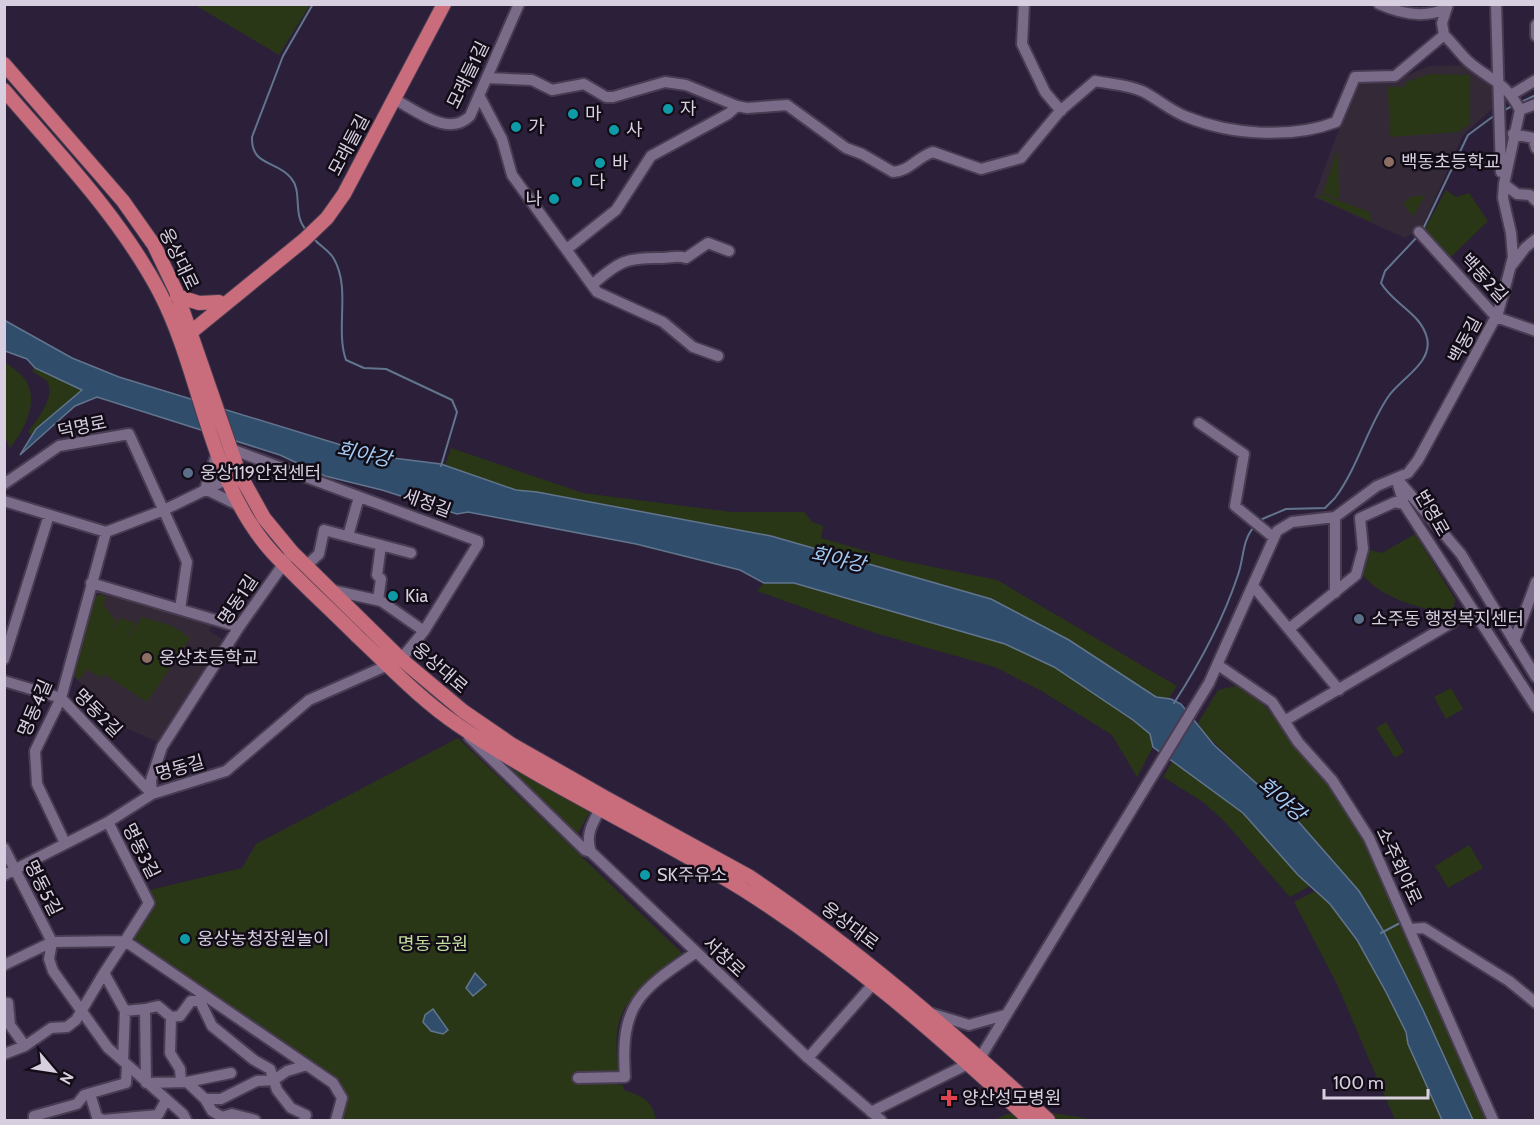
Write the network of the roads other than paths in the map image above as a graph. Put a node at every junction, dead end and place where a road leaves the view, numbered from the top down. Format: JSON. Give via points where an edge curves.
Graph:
{"nodes":[{"id":1,"x":444,"y":4,"type":"edge"},
{"id":2,"x":519,"y":4,"type":"edge"},
{"id":3,"x":1023,"y":4,"type":"edge"},
{"id":4,"x":1379,"y":4,"type":"edge"},
{"id":5,"x":1496,"y":4,"type":"edge"},
{"id":6,"x":1448,"y":6,"type":"edge"},
{"id":7,"x":1536,"y":24,"type":"edge"},
{"id":8,"x":1444,"y":35,"type":"junction"},
{"id":9,"x":1536,"y":36,"type":"edge"},
{"id":10,"x":4,"y":64,"type":"edge"},
{"id":11,"x":487,"y":78,"type":"junction"},
{"id":12,"x":1536,"y":80,"type":"edge"},
{"id":13,"x":1497,"y":81,"type":"junction"},
{"id":14,"x":4,"y":90,"type":"edge"},
{"id":15,"x":479,"y":94,"type":"junction"},
{"id":16,"x":1511,"y":94,"type":"junction"},
{"id":17,"x":394,"y":99,"type":"junction"},
{"id":18,"x":1536,"y":104,"type":"edge"},
{"id":19,"x":737,"y":106,"type":"junction"},
{"id":20,"x":1520,"y":110,"type":"junction"},
{"id":21,"x":1061,"y":111,"type":"junction"},
{"id":22,"x":1514,"y":134,"type":"junction"},
{"id":23,"x":1536,"y":148,"type":"edge"},
{"id":24,"x":1503,"y":184,"type":"junction"},
{"id":25,"x":1503,"y":198,"type":"junction"},
{"id":26,"x":1536,"y":201,"type":"edge"},
{"id":27,"x":1419,"y":232,"type":"dead end"},
{"id":28,"x":1536,"y":239,"type":"edge"},
{"id":29,"x":567,"y":249,"type":"junction"},
{"id":30,"x":729,"y":251,"type":"dead end"},
{"id":31,"x":1510,"y":268,"type":"junction"},
{"id":32,"x":592,"y":285,"type":"junction"},
{"id":33,"x":177,"y":296,"type":"junction"},
{"id":34,"x":221,"y":305,"type":"junction"},
{"id":35,"x":1496,"y":317,"type":"junction"},
{"id":36,"x":1536,"y":331,"type":"edge"},
{"id":37,"x":184,"y":333,"type":"junction"},
{"id":38,"x":199,"y":356,"type":"junction"},
{"id":39,"x":718,"y":356,"type":"dead end"},
{"id":40,"x":1199,"y":423,"type":"dead end"},
{"id":41,"x":224,"y":451,"type":"junction"},
{"id":42,"x":234,"y":476,"type":"junction"},
{"id":43,"x":1396,"y":478,"type":"junction"},
{"id":44,"x":4,"y":484,"type":"edge"},
{"id":45,"x":205,"y":489,"type":"junction"},
{"id":46,"x":359,"y":497,"type":"junction"},
{"id":47,"x":4,"y":501,"type":"edge"},
{"id":48,"x":1404,"y":504,"type":"junction"},
{"id":49,"x":242,"y":507,"type":"junction"},
{"id":50,"x":164,"y":510,"type":"junction"},
{"id":51,"x":49,"y":515,"type":"junction"},
{"id":52,"x":1335,"y":517,"type":"junction"},
{"id":53,"x":1440,"y":528,"type":"junction"},
{"id":54,"x":106,"y":532,"type":"junction"},
{"id":55,"x":348,"y":536,"type":"junction"},
{"id":56,"x":1273,"y":537,"type":"junction"},
{"id":57,"x":1426,"y":537,"type":"junction"},
{"id":58,"x":381,"y":545,"type":"junction"},
{"id":59,"x":411,"y":552,"type":"dead end"},
{"id":60,"x":288,"y":558,"type":"junction"},
{"id":61,"x":306,"y":566,"type":"junction"},
{"id":62,"x":1536,"y":582,"type":"edge"},
{"id":63,"x":91,"y":583,"type":"junction"},
{"id":64,"x":1254,"y":587,"type":"junction"},
{"id":65,"x":331,"y":590,"type":"junction"},
{"id":66,"x":1335,"y":592,"type":"junction"},
{"id":67,"x":378,"y":600,"type":"junction"},
{"id":68,"x":180,"y":609,"type":"junction"},
{"id":69,"x":1453,"y":622,"type":"dead end"},
{"id":70,"x":239,"y":627,"type":"junction"},
{"id":71,"x":1290,"y":628,"type":"junction"},
{"id":72,"x":424,"y":631,"type":"junction"},
{"id":73,"x":1514,"y":642,"type":"junction"},
{"id":74,"x":4,"y":659,"type":"edge"},
{"id":75,"x":401,"y":660,"type":"junction"},
{"id":76,"x":388,"y":665,"type":"junction"},
{"id":77,"x":1218,"y":665,"type":"junction"},
{"id":78,"x":1536,"y":677,"type":"edge"},
{"id":79,"x":4,"y":681,"type":"edge"},
{"id":80,"x":1339,"y":690,"type":"junction"},
{"id":81,"x":61,"y":698,"type":"junction"},
{"id":82,"x":1536,"y":707,"type":"edge"},
{"id":83,"x":1286,"y":720,"type":"junction"},
{"id":84,"x":454,"y":722,"type":"junction"},
{"id":85,"x":152,"y":794,"type":"junction"},
{"id":86,"x":603,"y":804,"type":"junction"},
{"id":87,"x":614,"y":818,"type":"junction"},
{"id":88,"x":108,"y":822,"type":"junction"},
{"id":89,"x":589,"y":832,"type":"junction"},
{"id":90,"x":65,"y":843,"type":"junction"},
{"id":91,"x":4,"y":848,"type":"edge"},
{"id":92,"x":591,"y":852,"type":"junction"},
{"id":93,"x":15,"y":869,"type":"junction"},
{"id":94,"x":4,"y":875,"type":"edge"},
{"id":95,"x":1410,"y":929,"type":"junction"},
{"id":96,"x":125,"y":941,"type":"junction"},
{"id":97,"x":52,"y":942,"type":"junction"},
{"id":98,"x":695,"y":953,"type":"junction"},
{"id":99,"x":4,"y":965,"type":"edge"},
{"id":100,"x":104,"y":973,"type":"junction"},
{"id":101,"x":874,"y":983,"type":"junction"},
{"id":102,"x":202,"y":998,"type":"junction"},
{"id":103,"x":4,"y":1003,"type":"edge"},
{"id":104,"x":1536,"y":1003,"type":"edge"},
{"id":105,"x":146,"y":1009,"type":"junction"},
{"id":106,"x":81,"y":1011,"type":"junction"},
{"id":107,"x":125,"y":1011,"type":"junction"},
{"id":108,"x":929,"y":1013,"type":"junction"},
{"id":109,"x":1005,"y":1015,"type":"junction"},
{"id":110,"x":171,"y":1017,"type":"junction"},
{"id":111,"x":25,"y":1046,"type":"junction"},
{"id":112,"x":4,"y":1054,"type":"edge"},
{"id":113,"x":808,"y":1058,"type":"junction"},
{"id":114,"x":974,"y":1061,"type":"junction"},
{"id":115,"x":125,"y":1063,"type":"junction"},
{"id":116,"x":307,"y":1065,"type":"junction"},
{"id":117,"x":231,"y":1073,"type":"dead end"},
{"id":118,"x":578,"y":1078,"type":"dead end"},
{"id":119,"x":274,"y":1080,"type":"junction"},
{"id":120,"x":184,"y":1082,"type":"junction"},
{"id":121,"x":146,"y":1083,"type":"junction"},
{"id":122,"x":90,"y":1094,"type":"junction"},
{"id":123,"x":205,"y":1099,"type":"junction"},
{"id":124,"x":166,"y":1100,"type":"junction"},
{"id":125,"x":871,"y":1112,"type":"junction"},
{"id":126,"x":1037,"y":1119,"type":"edge"},
{"id":127,"x":34,"y":1120,"type":"edge"},
{"id":128,"x":186,"y":1120,"type":"edge"},
{"id":129,"x":255,"y":1120,"type":"edge"},
{"id":130,"x":304,"y":1120,"type":"edge"},
{"id":131,"x":336,"y":1120,"type":"edge"},
{"id":132,"x":881,"y":1120,"type":"edge"},
{"id":133,"x":1493,"y":1120,"type":"edge"}],
"edges":[{"from":1,"to":17,"type":"main road","name":"모래들길"},
{"from":2,"to":11,"type":"street","name":"모래들1길"},
{"from":3,"to":21,"type":"street","via":[[1022,44],[1045,92]]},
{"from":4,"to":6,"type":"street","via":[[1400,14],[1433,15]]},
{"from":5,"to":13,"type":"street","name":"백동길"},
{"from":6,"to":8,"type":"street","via":[[1442,23]]},
{"from":7,"to":9,"type":"street"},
{"from":8,"to":13,"type":"street","via":[[1469,62]]},
{"from":8,"to":21,"type":"street","via":[[1395,76],[1355,77],[1336,122],[1321,128],[1259,134],[1189,118],[1142,91],[1095,81]]},
{"from":10,"to":33,"type":"main road","name":"웅상대로","via":[[137,219],[161,257]]},
{"from":11,"to":15,"type":"street","name":"모래들1길"},
{"from":11,"to":19,"type":"street","via":[[532,80],[552,90],[584,84],[606,97],[665,82],[686,85]]},
{"from":12,"to":16,"type":"street"},
{"from":13,"to":16,"type":"street"},
{"from":13,"to":25,"type":"street","name":"백동길"},
{"from":14,"to":37,"type":"main road","name":"웅상대로","via":[[115,221]]},
{"from":15,"to":17,"type":"street","name":"모래들1길","via":[[470,116],[456,126],[438,122]]},
{"from":15,"to":29,"type":"street","via":[[502,139],[512,175]]},
{"from":16,"to":20,"type":"street"},
{"from":17,"to":34,"type":"main road","name":"모래들길","via":[[344,194],[315,230]]},
{"from":18,"to":20,"type":"street"},
{"from":19,"to":21,"type":"street","via":[[787,105],[846,148],[892,172],[909,168],[933,152],[981,169],[1021,158]]},
{"from":19,"to":29,"type":"street","via":[[651,156],[616,210]]},
{"from":20,"to":22,"type":"street","name":"백동길"},
{"from":22,"to":23,"type":"street","via":[[1533,138]]},
{"from":22,"to":24,"type":"street","name":"백동길"},
{"from":24,"to":25,"type":"street","name":"백동길"},
{"from":24,"to":26,"type":"street"},
{"from":25,"to":31,"type":"street","name":"백동길","via":[[1511,232]]},
{"from":27,"to":35,"type":"street","name":"백동2길"},
{"from":28,"to":31,"type":"street"},
{"from":29,"to":32,"type":"street"},
{"from":30,"to":32,"type":"street","via":[[708,243],[686,258],[634,257],[617,263]]},
{"from":31,"to":35,"type":"street","name":"백동길"},
{"from":32,"to":39,"type":"street","via":[[597,292],[663,322],[693,347]]},
{"from":33,"to":34,"type":"main road"},
{"from":33,"to":37,"type":"main road","name":"웅상대로"},
{"from":34,"to":37,"type":"main road","name":"모래들길"},
{"from":34,"to":38,"type":"main road","via":[[203,334]]},
{"from":35,"to":36,"type":"street","name":"백동2길"},
{"from":35,"to":43,"type":"street","name":"백동길","via":[[1418,460]]},
{"from":37,"to":38,"type":"main road","name":"웅상대로"},
{"from":37,"to":41,"type":"main road","name":"웅상대로","via":[[195,391]]},
{"from":38,"to":41,"type":"main road","name":"웅상대로"},
{"from":40,"to":56,"type":"street","via":[[1244,454],[1235,506]]},
{"from":41,"to":42,"type":"main road","name":"웅상대로"},
{"from":41,"to":45,"type":"street"},
{"from":41,"to":46,"type":"street","name":"세정길"},
{"from":42,"to":45,"type":"street"},
{"from":42,"to":49,"type":"main road","name":"웅상대로"},
{"from":42,"to":60,"type":"main road","name":"웅상대로"},
{"from":43,"to":48,"type":"street","name":"번영로"},
{"from":43,"to":52,"type":"street","via":[[1377,486]]},
{"from":43,"to":53,"type":"street","name":"번영로"},
{"from":44,"to":50,"type":"street","name":"덕명로","via":[[59,446],[129,434]]},
{"from":45,"to":49,"type":"street"},
{"from":45,"to":50,"type":"street"},
{"from":46,"to":55,"type":"street"},
{"from":46,"to":72,"type":"street","name":"세정길","via":[[478,541]]},
{"from":47,"to":51,"type":"street"},
{"from":48,"to":57,"type":"street","name":"번영로"},
{"from":48,"to":66,"type":"street","via":[[1395,502],[1359,518],[1364,549],[1356,575]]},
{"from":49,"to":60,"type":"main road","name":"웅상대로","via":[[260,537]]},
{"from":50,"to":54,"type":"street"},
{"from":50,"to":68,"type":"street","name":"덕명로","via":[[187,562]]},
{"from":51,"to":54,"type":"street"},
{"from":51,"to":74,"type":"street"},
{"from":52,"to":56,"type":"street","via":[[1288,523]]},
{"from":52,"to":66,"type":"street"},
{"from":53,"to":57,"type":"street","via":[[1432,528]]},
{"from":53,"to":73,"type":"street","name":"번영로","via":[[1461,554]]},
{"from":54,"to":63,"type":"street","name":"명동4길"},
{"from":55,"to":58,"type":"street"},
{"from":55,"to":61,"type":"street","via":[[324,530],[319,554]]},
{"from":56,"to":64,"type":"street"},
{"from":57,"to":82,"type":"street","name":"번영로"},
{"from":58,"to":59,"type":"street"},
{"from":58,"to":67,"type":"street"},
{"from":60,"to":61,"type":"main road","name":"웅상대로"},
{"from":60,"to":70,"type":"street","name":"명동1길"},
{"from":60,"to":76,"type":"main road","name":"웅상대로"},
{"from":61,"to":65,"type":"main road","name":"웅상대로"},
{"from":62,"to":73,"type":"street"},
{"from":63,"to":68,"type":"street"},
{"from":63,"to":81,"type":"street","name":"명동4길"},
{"from":64,"to":71,"type":"street"},
{"from":64,"to":77,"type":"street"},
{"from":65,"to":67,"type":"street"},
{"from":65,"to":75,"type":"main road","name":"웅상대로"},
{"from":66,"to":71,"type":"street"},
{"from":67,"to":72,"type":"street"},
{"from":68,"to":70,"type":"street"},
{"from":69,"to":80,"type":"street"},
{"from":70,"to":85,"type":"street","name":"명동1길","via":[[162,747],[151,780]]},
{"from":71,"to":80,"type":"street"},
{"from":72,"to":75,"type":"street","name":"세정길"},
{"from":73,"to":78,"type":"street","name":"번영로"},
{"from":75,"to":86,"type":"main road","name":"웅상대로","via":[[463,711]]},
{"from":76,"to":84,"type":"main road","name":"웅상대로"},
{"from":76,"to":85,"type":"street","name":"명동길","via":[[309,700],[226,771]]},
{"from":77,"to":83,"type":"street","name":"소주회야로","via":[[1269,698]]},
{"from":77,"to":109,"type":"street"},
{"from":79,"to":81,"type":"street","name":"명동2길"},
{"from":80,"to":83,"type":"street"},
{"from":81,"to":85,"type":"street","name":"명동2길"},
{"from":81,"to":90,"type":"street","name":"명동4길","via":[[35,751],[37,784]]},
{"from":83,"to":95,"type":"street","name":"소주회야로","via":[[1298,742],[1332,780],[1369,838]]},
{"from":84,"to":86,"type":"main road","name":"웅상대로"},
{"from":84,"to":92,"type":"street","name":"서창로"},
{"from":85,"to":88,"type":"street","name":"명동길"},
{"from":86,"to":87,"type":"main road","name":"웅상대로"},
{"from":86,"to":89,"type":"street"},
{"from":86,"to":108,"type":"main road","name":"웅상대로","via":[[750,877],[836,937]]},
{"from":87,"to":89,"type":"street","via":[[601,820]]},
{"from":87,"to":101,"type":"main road","name":"웅상대로","via":[[743,890]]},
{"from":88,"to":90,"type":"street","name":"명동길"},
{"from":88,"to":96,"type":"street","name":"명동3길","via":[[149,903]]},
{"from":89,"to":92,"type":"street"},
{"from":90,"to":93,"type":"street","name":"명동길"},
{"from":91,"to":93,"type":"street","name":"명동5길"},
{"from":92,"to":98,"type":"street","name":"서창로"},
{"from":93,"to":94,"type":"street","name":"명동길"},
{"from":93,"to":97,"type":"street","name":"명동5길"},
{"from":95,"to":104,"type":"street","via":[[1424,928],[1514,984]]},
{"from":95,"to":133,"type":"street","name":"소주회야로"},
{"from":96,"to":97,"type":"street"},
{"from":96,"to":100,"type":"street"},
{"from":96,"to":102,"type":"street"},
{"from":97,"to":99,"type":"street"},
{"from":97,"to":106,"type":"street","via":[[51,968]]},
{"from":98,"to":113,"type":"street","name":"서창로"},
{"from":98,"to":118,"type":"street","via":[[654,981],[634,1006],[623,1041],[625,1077]]},
{"from":100,"to":106,"type":"street"},
{"from":100,"to":107,"type":"street"},
{"from":101,"to":113,"type":"street"},
{"from":101,"to":114,"type":"main road","name":"웅상대로"},
{"from":102,"to":110,"type":"street","via":[[191,1001],[180,1016]]},
{"from":102,"to":116,"type":"street"},
{"from":102,"to":119,"type":"street","via":[[212,1026],[270,1069]]},
{"from":103,"to":111,"type":"street","via":[[8,1003],[10,1025]]},
{"from":105,"to":107,"type":"street"},
{"from":105,"to":110,"type":"street","via":[[158,1005]]},
{"from":105,"to":121,"type":"street"},
{"from":106,"to":111,"type":"street","via":[[67,1027],[51,1028]]},
{"from":106,"to":115,"type":"street","via":[[108,1048]]},
{"from":107,"to":115,"type":"street"},
{"from":108,"to":109,"type":"street","via":[[969,1025]]},
{"from":108,"to":114,"type":"main road","name":"웅상대로"},
{"from":109,"to":114,"type":"street"},
{"from":110,"to":120,"type":"street","via":[[170,1053]]},
{"from":111,"to":112,"type":"street"},
{"from":113,"to":125,"type":"street","name":"서창로"},
{"from":114,"to":125,"type":"street"},
{"from":114,"to":126,"type":"main road","name":"웅상대로"},
{"from":115,"to":121,"type":"street"},
{"from":115,"to":122,"type":"street","via":[[126,1083]]},
{"from":116,"to":119,"type":"street","via":[[286,1071]]},
{"from":116,"to":131,"type":"street","via":[[340,1090],[342,1098]]},
{"from":117,"to":120,"type":"street"},
{"from":119,"to":123,"type":"street","via":[[257,1081],[221,1099]]},
{"from":119,"to":130,"type":"street","via":[[291,1108],[306,1115]]},
{"from":120,"to":121,"type":"street"},
{"from":120,"to":123,"type":"street"},
{"from":121,"to":124,"type":"street"},
{"from":122,"to":124,"type":"street","via":[[97,1117],[103,1120],[158,1115]]},
{"from":122,"to":127,"type":"street","via":[[77,1104],[34,1116]]},
{"from":123,"to":129,"type":"street","via":[[212,1111],[222,1117],[232,1114]]},
{"from":124,"to":128,"type":"street"},
{"from":125,"to":132,"type":"street","name":"서창로"}]}
